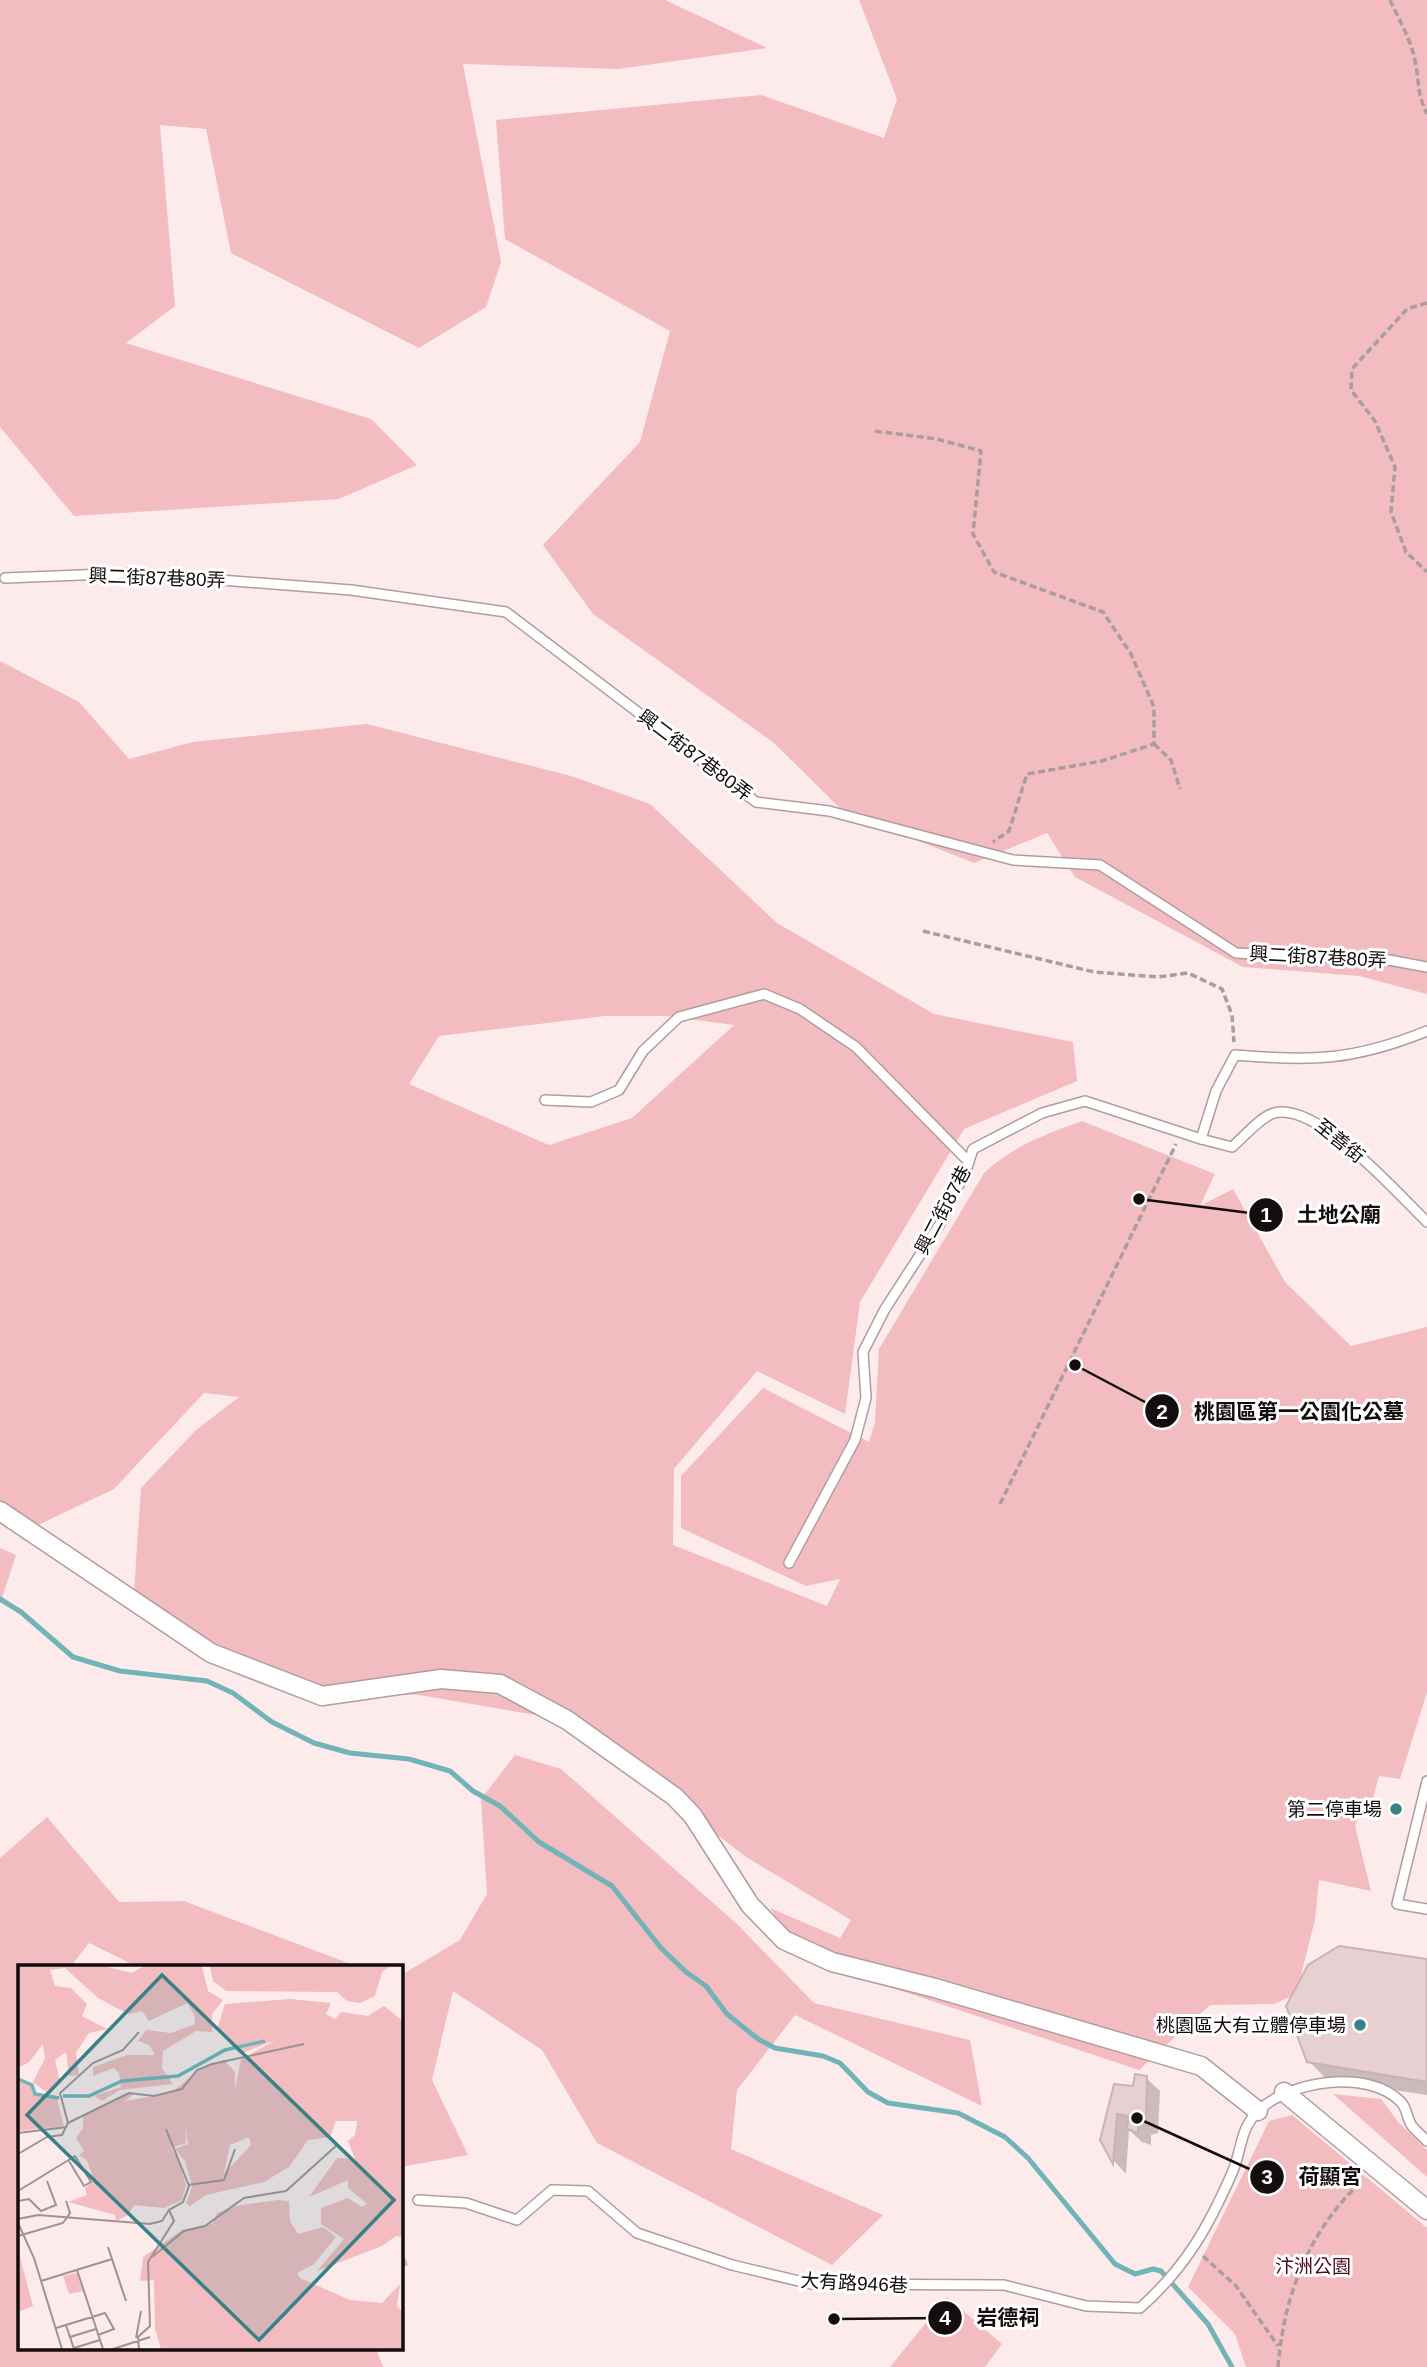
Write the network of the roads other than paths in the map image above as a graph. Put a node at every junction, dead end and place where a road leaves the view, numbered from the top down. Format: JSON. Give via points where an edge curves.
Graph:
{"nodes":[{"id":1,"x":5,"y":578,"type":"dead end"},
{"id":2,"x":1427,"y":967,"type":"edge"},
{"id":3,"x":1427,"y":1031,"type":"edge"},
{"id":4,"x":545,"y":1100,"type":"dead end"},
{"id":5,"x":1201,"y":1139,"type":"junction"},
{"id":6,"x":969,"y":1162,"type":"junction"},
{"id":7,"x":1427,"y":1222,"type":"edge"},
{"id":8,"x":0,"y":1511,"type":"edge"},
{"id":9,"x":789,"y":1563,"type":"dead end"},
{"id":10,"x":1427,"y":1781,"type":"edge"},
{"id":11,"x":1427,"y":1909,"type":"edge"},
{"id":12,"x":1284,"y":2092,"type":"junction"},
{"id":13,"x":1258,"y":2111,"type":"junction"},
{"id":14,"x":1427,"y":2141,"type":"edge"},
{"id":15,"x":418,"y":2200,"type":"dead end"},
{"id":16,"x":1427,"y":2210,"type":"edge"}],
"edges":[{"from":1,"to":2,"type":"lane","name":"興二街87巷80弄","via":[[131,573],[351,590],[506,612],[756,802],[828,811],[1013,860],[1100,865],[1236,953],[1389,960]]},
{"from":3,"to":5,"type":"lane","via":[[1341,1058],[1235,1055],[1216,1091]]},
{"from":4,"to":6,"type":"lane","via":[[591,1102],[619,1090],[643,1051],[679,1017],[764,995],[800,1009],[856,1046]]},
{"from":5,"to":6,"type":"lane","name":"興二街87巷","via":[[1084,1101],[1042,1113],[994,1136],[973,1149]]},
{"from":5,"to":7,"type":"lane","name":"至善街","via":[[1232,1147],[1272,1113],[1313,1118],[1371,1166]]},
{"from":6,"to":9,"type":"lane","name":"興二街87巷","via":[[940,1224],[863,1352],[866,1398],[855,1440]]},
{"from":8,"to":13,"type":"street","via":[[211,1653],[322,1696],[441,1679],[500,1684],[568,1720],[675,1797],[693,1816],[750,1905],[784,1940],[832,1962],[1201,2066]]},
{"from":10,"to":11,"type":"lane","via":[[1396,1904]]},
{"from":12,"to":13,"type":"lane","name":"大有路946巷"},
{"from":12,"to":14,"type":"lane","name":"大有路946巷","via":[[1325,2082],[1348,2082],[1386,2092],[1402,2103],[1412,2127]]},
{"from":12,"to":16,"type":"street"},
{"from":13,"to":15,"type":"lane","name":"大有路946巷","via":[[1241,2134],[1234,2169],[1195,2249],[1140,2308],[1086,2306],[1004,2286],[811,2284],[732,2265],[637,2233],[588,2190],[552,2190],[517,2220],[466,2203]]}]}
